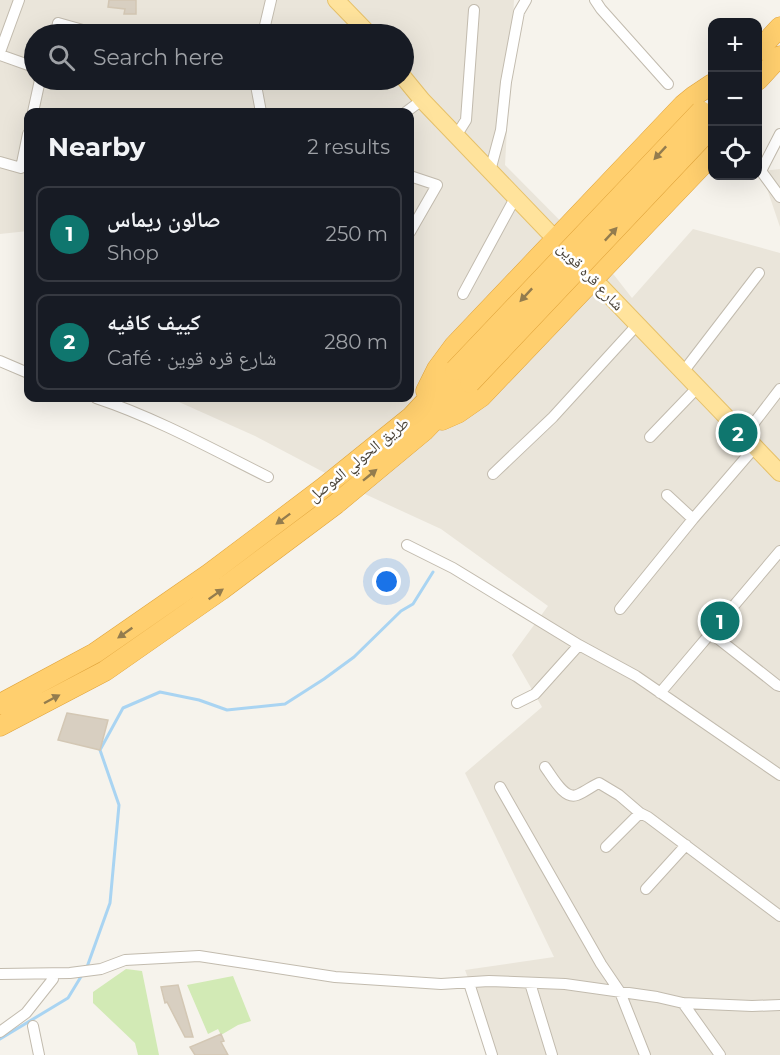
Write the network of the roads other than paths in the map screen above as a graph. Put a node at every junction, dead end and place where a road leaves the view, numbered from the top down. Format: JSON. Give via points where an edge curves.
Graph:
{"nodes":[{"id":1,"x":19,"y":0,"type":"edge"},
{"id":2,"x":271,"y":0,"type":"edge"},
{"id":3,"x":336,"y":0,"type":"edge"},
{"id":4,"x":526,"y":0,"type":"edge"},
{"id":5,"x":595,"y":0,"type":"edge"},
{"id":6,"x":474,"y":10,"type":"dead end"},
{"id":7,"x":265,"y":24,"type":"edge"},
{"id":8,"x":356,"y":24,"type":"edge"},
{"id":9,"x":780,"y":27,"type":"edge"},
{"id":10,"x":762,"y":47,"type":"edge"},
{"id":11,"x":0,"y":53,"type":"edge"},
{"id":12,"x":780,"y":56,"type":"edge"},
{"id":13,"x":24,"y":64,"type":"edge"},
{"id":14,"x":762,"y":76,"type":"edge"},
{"id":15,"x":668,"y":84,"type":"dead end"},
{"id":16,"x":708,"y":87,"type":"edge"},
{"id":17,"x":38,"y":90,"type":"edge"},
{"id":18,"x":257,"y":90,"type":"edge"},
{"id":19,"x":414,"y":90,"type":"edge"},
{"id":20,"x":422,"y":100,"type":"junction"},
{"id":21,"x":706,"y":105,"type":"edge"},
{"id":22,"x":34,"y":108,"type":"edge"},
{"id":23,"x":260,"y":108,"type":"edge"},
{"id":24,"x":411,"y":108,"type":"edge"},
{"id":25,"x":708,"y":131,"type":"edge"},
{"id":26,"x":780,"y":134,"type":"edge"},
{"id":27,"x":456,"y":136,"type":"junction"},
{"id":28,"x":24,"y":153,"type":"edge"},
{"id":29,"x":708,"y":159,"type":"edge"},
{"id":30,"x":0,"y":162,"type":"edge"},
{"id":31,"x":490,"y":171,"type":"junction"},
{"id":32,"x":414,"y":177,"type":"edge"},
{"id":33,"x":780,"y":197,"type":"edge"},
{"id":34,"x":515,"y":198,"type":"junction"},
{"id":35,"x":414,"y":225,"type":"edge"},
{"id":36,"x":555,"y":239,"type":"junction"},
{"id":37,"x":759,"y":273,"type":"dead end"},
{"id":38,"x":594,"y":279,"type":"junction"},
{"id":39,"x":463,"y":294,"type":"dead end"},
{"id":40,"x":638,"y":325,"type":"junction"},
{"id":41,"x":0,"y":361,"type":"edge"},
{"id":42,"x":24,"y":371,"type":"edge"},
{"id":43,"x":683,"y":372,"type":"junction"},
{"id":44,"x":462,"y":376,"type":"junction"},
{"id":45,"x":698,"y":387,"type":"junction"},
{"id":46,"x":780,"y":389,"type":"edge"},
{"id":47,"x":109,"y":402,"type":"edge"},
{"id":48,"x":411,"y":417,"type":"junction"},
{"id":49,"x":424,"y":431,"type":"junction"},
{"id":50,"x":650,"y":437,"type":"dead end"},
{"id":51,"x":749,"y":441,"type":"junction"},
{"id":52,"x":780,"y":473,"type":"edge"},
{"id":53,"x":493,"y":474,"type":"dead end"},
{"id":54,"x":268,"y":477,"type":"dead end"},
{"id":55,"x":667,"y":495,"type":"dead end"},
{"id":56,"x":693,"y":519,"type":"junction"},
{"id":57,"x":407,"y":545,"type":"dead end"},
{"id":58,"x":780,"y":551,"type":"edge"},
{"id":59,"x":620,"y":609,"type":"dead end"},
{"id":60,"x":711,"y":633,"type":"junction"},
{"id":61,"x":579,"y":645,"type":"junction"},
{"id":62,"x":780,"y":686,"type":"edge"},
{"id":63,"x":660,"y":693,"type":"junction"},
{"id":64,"x":517,"y":703,"type":"dead end"},
{"id":65,"x":0,"y":704,"type":"edge"},
{"id":66,"x":0,"y":726,"type":"edge"},
{"id":67,"x":545,"y":767,"type":"dead end"},
{"id":68,"x":780,"y":775,"type":"edge"},
{"id":69,"x":500,"y":787,"type":"dead end"},
{"id":70,"x":640,"y":813,"type":"junction"},
{"id":71,"x":686,"y":845,"type":"junction"},
{"id":72,"x":606,"y":847,"type":"dead end"},
{"id":73,"x":646,"y":890,"type":"dead end"},
{"id":74,"x":780,"y":916,"type":"edge"},
{"id":75,"x":0,"y":974,"type":"edge"},
{"id":76,"x":53,"y":979,"type":"dead end"},
{"id":77,"x":469,"y":983,"type":"junction"},
{"id":78,"x":530,"y":983,"type":"junction"},
{"id":79,"x":620,"y":992,"type":"junction"},
{"id":80,"x":683,"y":1003,"type":"junction"},
{"id":81,"x":780,"y":1005,"type":"edge"},
{"id":82,"x":33,"y":1026,"type":"dead end"},
{"id":83,"x":0,"y":1032,"type":"edge"},
{"id":84,"x":39,"y":1055,"type":"edge"},
{"id":85,"x":492,"y":1055,"type":"edge"},
{"id":86,"x":552,"y":1055,"type":"edge"},
{"id":87,"x":645,"y":1055,"type":"edge"},
{"id":88,"x":720,"y":1055,"type":"edge"}],
"edges":[{"from":1,"to":11,"type":"street"},
{"from":2,"to":7,"type":"street"},
{"from":3,"to":8,"type":"main road"},
{"from":4,"to":31,"type":"street","via":[[519,12],[501,130]]},
{"from":5,"to":15,"type":"street"},
{"from":6,"to":27,"type":"street","via":[[466,120]]},
{"from":9,"to":10,"type":"highway"},
{"from":11,"to":13,"type":"street"},
{"from":12,"to":14,"type":"highway"},
{"from":16,"to":36,"type":"highway","via":[[683,105]]},
{"from":17,"to":22,"type":"street"},
{"from":18,"to":23,"type":"street"},
{"from":19,"to":20,"type":"main road","name":"شارع قره قوين"},
{"from":20,"to":24,"type":"street"},
{"from":20,"to":27,"type":"main road","name":"شارع قره قوين"},
{"from":21,"to":44,"type":"highway","name":"طريق الحولي الموصل","one_way":true,"bridge":true},
{"from":44,"to":25,"type":"highway","name":"طريق الحولي الموصل","one_way":true,"bridge":true},
{"from":26,"to":33,"type":"street","via":[[761,171]]},
{"from":27,"to":31,"type":"main road","name":"شارع قره قوين"},
{"from":28,"to":30,"type":"street","via":[[21,168]]},
{"from":29,"to":38,"type":"highway"},
{"from":31,"to":34,"type":"main road","name":"شارع قره قوين"},
{"from":32,"to":35,"type":"street","via":[[437,185]]},
{"from":34,"to":36,"type":"main road","name":"شارع قره قوين"},
{"from":34,"to":39,"type":"street"},
{"from":36,"to":38,"type":"main road","name":"شارع قره قوين"},
{"from":36,"to":48,"type":"highway","via":[[454,346]]},
{"from":37,"to":43,"type":"street"},
{"from":38,"to":40,"type":"main road","name":"شارع قره قوين"},
{"from":38,"to":49,"type":"highway","via":[[481,397]]},
{"from":40,"to":43,"type":"main road","name":"شارع قره قوين"},
{"from":40,"to":53,"type":"street","via":[[553,417]]},
{"from":41,"to":42,"type":"street"},
{"from":43,"to":45,"type":"main road","name":"شارع قره قوين"},
{"from":44,"to":48,"type":"highway","name":"طريق الحولي الموصل"},
{"from":44,"to":49,"type":"highway","name":"طريق الحولي الموصل"},
{"from":45,"to":50,"type":"street"},
{"from":45,"to":51,"type":"main road","name":"شارع قره قوين"},
{"from":46,"to":51,"type":"street"},
{"from":47,"to":54,"type":"street"},
{"from":48,"to":65,"type":"highway","name":"طريق الحولي الموصل","one_way":true,"via":[[209,574],[95,653]]},
{"from":66,"to":49,"type":"highway","name":"طريق الحولي الموصل","one_way":true,"via":[[105,671],[336,504]]},
{"from":51,"to":52,"type":"main road","name":"شارع قره قوين"},
{"from":51,"to":56,"type":"street"},
{"from":55,"to":56,"type":"street"},
{"from":56,"to":59,"type":"street"},
{"from":57,"to":61,"type":"street","via":[[453,568]]},
{"from":58,"to":60,"type":"street"},
{"from":60,"to":62,"type":"street"},
{"from":60,"to":63,"type":"street"},
{"from":61,"to":63,"type":"street"},
{"from":61,"to":64,"type":"street","via":[[535,694]]},
{"from":63,"to":68,"type":"street"},
{"from":67,"to":70,"type":"street","via":[[569,796],[599,783]]},
{"from":69,"to":79,"type":"street"},
{"from":70,"to":71,"type":"street"},
{"from":70,"to":72,"type":"street"},
{"from":71,"to":73,"type":"street"},
{"from":71,"to":74,"type":"street"},
{"from":75,"to":77,"type":"street","via":[[70,973],[101,969],[125,960],[199,956],[335,977]]},
{"from":76,"to":83,"type":"street","via":[[26,1013]]},
{"from":77,"to":78,"type":"street"},
{"from":77,"to":85,"type":"street"},
{"from":78,"to":79,"type":"street"},
{"from":78,"to":86,"type":"street"},
{"from":79,"to":80,"type":"street"},
{"from":79,"to":87,"type":"street"},
{"from":80,"to":81,"type":"street"},
{"from":80,"to":88,"type":"street"},
{"from":82,"to":84,"type":"street"}]}
